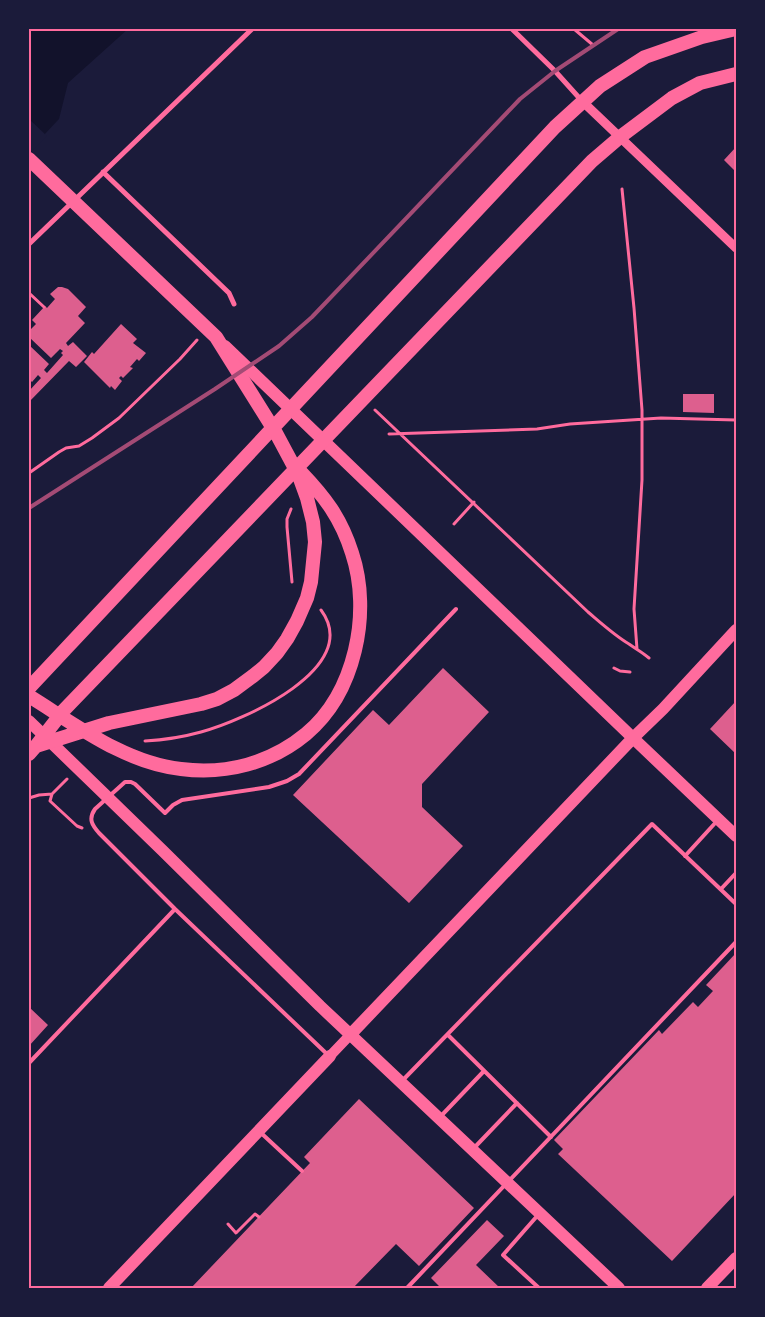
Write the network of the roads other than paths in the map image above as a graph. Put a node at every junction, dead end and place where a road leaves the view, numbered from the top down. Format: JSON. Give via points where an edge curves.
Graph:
{"nodes":[{"id":1,"x":252,"y":29,"type":"edge"},
{"id":2,"x":512,"y":29,"type":"edge"},
{"id":3,"x":736,"y":29,"type":"edge"},
{"id":4,"x":736,"y":74,"type":"edge"},
{"id":5,"x":582,"y":102,"type":"junction"},
{"id":6,"x":620,"y":137,"type":"junction"},
{"id":7,"x":29,"y":158,"type":"edge"},
{"id":8,"x":103,"y":172,"type":"junction"},
{"id":9,"x":29,"y":244,"type":"edge"},
{"id":10,"x":736,"y":248,"type":"edge"},
{"id":11,"x":234,"y":304,"type":"dead end"},
{"id":12,"x":216,"y":337,"type":"junction"},
{"id":13,"x":297,"y":467,"type":"junction"},
{"id":14,"x":456,"y":609,"type":"dead end"},
{"id":15,"x":736,"y":630,"type":"edge"},
{"id":16,"x":29,"y":688,"type":"edge"},
{"id":17,"x":29,"y":696,"type":"edge"},
{"id":18,"x":29,"y":721,"type":"edge"},
{"id":19,"x":633,"y":738,"type":"junction"},
{"id":20,"x":32,"y":750,"type":"edge"},
{"id":21,"x":719,"y":819,"type":"junction"},
{"id":22,"x":736,"y":836,"type":"edge"},
{"id":23,"x":685,"y":856,"type":"junction"},
{"id":24,"x":736,"y":872,"type":"edge"},
{"id":25,"x":721,"y":889,"type":"junction"},
{"id":26,"x":736,"y":904,"type":"edge"},
{"id":27,"x":176,"y":909,"type":"junction"},
{"id":28,"x":736,"y":942,"type":"edge"},
{"id":29,"x":448,"y":1034,"type":"junction"},
{"id":30,"x":350,"y":1035,"type":"junction"},
{"id":31,"x":330,"y":1056,"type":"junction"},
{"id":32,"x":29,"y":1063,"type":"edge"},
{"id":33,"x":484,"y":1071,"type":"junction"},
{"id":34,"x":401,"y":1083,"type":"junction"},
{"id":35,"x":517,"y":1103,"type":"junction"},
{"id":36,"x":439,"y":1119,"type":"junction"},
{"id":37,"x":259,"y":1131,"type":"junction"},
{"id":38,"x":550,"y":1138,"type":"junction"},
{"id":39,"x":472,"y":1150,"type":"junction"},
{"id":40,"x":302,"y":1171,"type":"dead end"},
{"id":41,"x":507,"y":1183,"type":"junction"},
{"id":42,"x":540,"y":1214,"type":"junction"},
{"id":43,"x":736,"y":1258,"type":"edge"},
{"id":44,"x":110,"y":1288,"type":"edge"},
{"id":45,"x":407,"y":1288,"type":"edge"},
{"id":46,"x":539,"y":1288,"type":"edge"},
{"id":47,"x":619,"y":1288,"type":"edge"},
{"id":48,"x":707,"y":1288,"type":"edge"}],
"edges":[{"from":1,"to":8,"type":"street"},
{"from":2,"to":5,"type":"street","via":[[555,70]]},
{"from":3,"to":5,"type":"highway","via":[[645,57],[600,86]]},
{"from":4,"to":6,"type":"highway","via":[[700,83],[672,98]]},
{"from":5,"to":6,"type":"street"},
{"from":5,"to":16,"type":"highway","via":[[548,134]]},
{"from":6,"to":10,"type":"street"},
{"from":6,"to":13,"type":"highway","via":[[592,161]]},
{"from":7,"to":12,"type":"highway"},
{"from":8,"to":9,"type":"street"},
{"from":8,"to":11,"type":"street","via":[[229,293]]},
{"from":12,"to":19,"type":"main road"},
{"from":12,"to":20,"type":"highway","via":[[287,451],[307,498],[315,542],[311,582],[297,622],[264,667],[217,699],[109,722]]},
{"from":13,"to":17,"type":"highway","via":[[331,506],[340,522],[353,555],[360,599],[357,643],[352,660],[329,708],[306,734],[287,748],[250,764],[209,771],[183,770],[126,753]]},
{"from":13,"to":20,"type":"highway","via":[[64,710]]},
{"from":14,"to":27,"type":"lane","via":[[299,774],[287,781],[270,787],[182,800],[165,813],[135,784],[125,782],[95,810],[92,825]]},
{"from":15,"to":19,"type":"main road"},
{"from":18,"to":30,"type":"main road"},
{"from":19,"to":21,"type":"main road"},
{"from":19,"to":30,"type":"main road"},
{"from":21,"to":22,"type":"main road"},
{"from":21,"to":23,"type":"lane"},
{"from":23,"to":25,"type":"lane"},
{"from":23,"to":29,"type":"lane","via":[[652,824]]},
{"from":24,"to":25,"type":"lane"},
{"from":25,"to":26,"type":"lane"},
{"from":27,"to":31,"type":"lane"},
{"from":27,"to":32,"type":"lane"},
{"from":28,"to":38,"type":"lane"},
{"from":29,"to":33,"type":"lane"},
{"from":29,"to":34,"type":"lane"},
{"from":30,"to":31,"type":"main road"},
{"from":30,"to":34,"type":"main road"},
{"from":31,"to":37,"type":"main road"},
{"from":33,"to":35,"type":"lane"},
{"from":33,"to":36,"type":"lane"},
{"from":34,"to":36,"type":"main road"},
{"from":35,"to":38,"type":"lane"},
{"from":35,"to":39,"type":"lane"},
{"from":36,"to":39,"type":"main road"},
{"from":37,"to":40,"type":"lane"},
{"from":37,"to":44,"type":"main road"},
{"from":38,"to":41,"type":"lane"},
{"from":39,"to":41,"type":"main road"},
{"from":41,"to":42,"type":"main road"},
{"from":41,"to":45,"type":"lane"},
{"from":42,"to":46,"type":"lane","via":[[503,1255]]},
{"from":42,"to":47,"type":"main road"},
{"from":43,"to":48,"type":"main road"}]}
